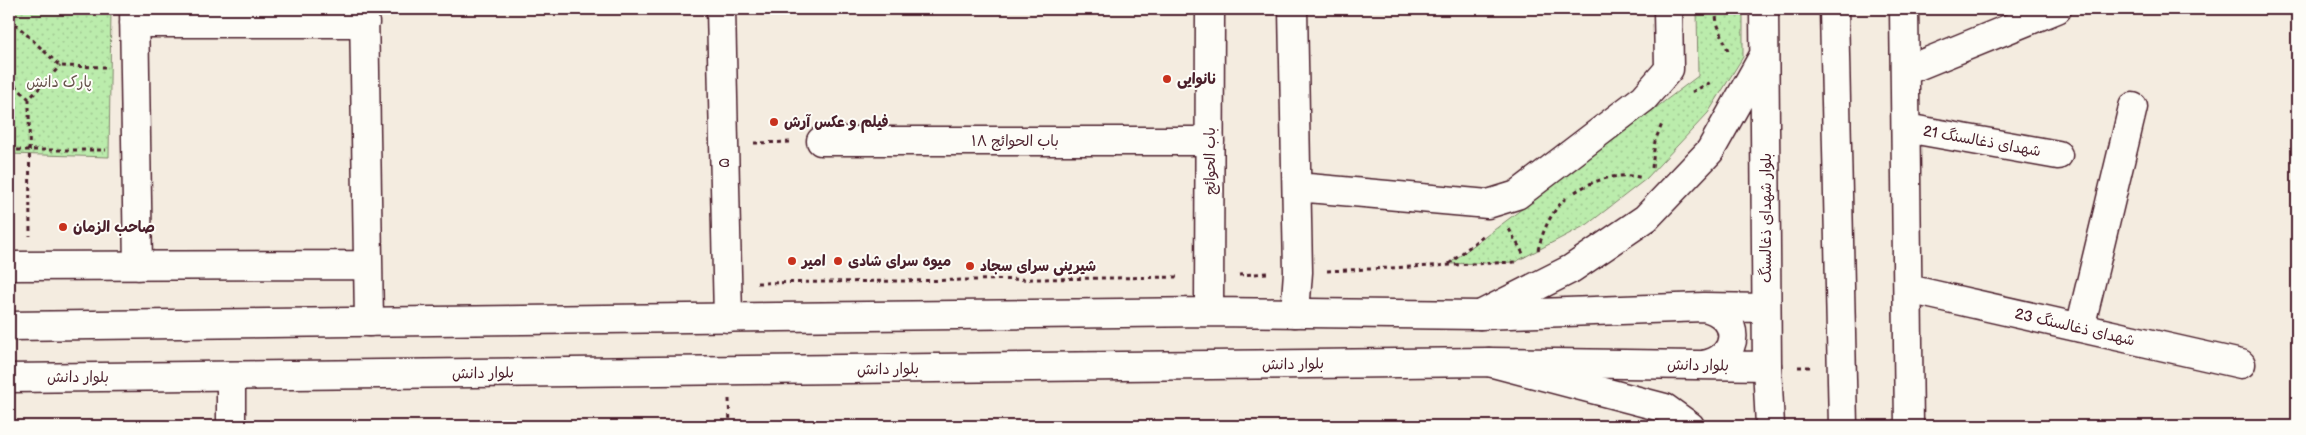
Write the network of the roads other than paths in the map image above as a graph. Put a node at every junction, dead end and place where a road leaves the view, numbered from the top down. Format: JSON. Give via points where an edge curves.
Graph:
{"nodes":[{"id":1,"x":721,"y":9,"type":"edge"},
{"id":2,"x":1210,"y":9,"type":"edge"},
{"id":3,"x":1293,"y":9,"type":"edge"},
{"id":4,"x":1668,"y":9,"type":"edge"},
{"id":5,"x":1764,"y":9,"type":"edge"},
{"id":6,"x":1834,"y":9,"type":"edge"},
{"id":7,"x":1904,"y":9,"type":"edge"},
{"id":8,"x":2057,"y":9,"type":"edge"},
{"id":9,"x":134,"y":16,"type":"edge"},
{"id":10,"x":364,"y":16,"type":"edge"},
{"id":11,"x":1764,"y":53,"type":"junction"},
{"id":12,"x":1905,"y":71,"type":"junction"},
{"id":13,"x":2134,"y":107,"type":"dead end"},
{"id":14,"x":1906,"y":128,"type":"junction"},
{"id":15,"x":821,"y":141,"type":"road end"},
{"id":16,"x":1210,"y":141,"type":"junction"},
{"id":17,"x":2058,"y":155,"type":"dead end"},
{"id":18,"x":1296,"y":186,"type":"junction"},
{"id":19,"x":368,"y":265,"type":"junction"},
{"id":20,"x":9,"y":266,"type":"edge"},
{"id":21,"x":138,"y":266,"type":"junction"},
{"id":22,"x":1908,"y":289,"type":"junction"},
{"id":23,"x":1704,"y":307,"type":"junction"},
{"id":24,"x":1766,"y":308,"type":"junction"},
{"id":25,"x":1209,"y":312,"type":"junction"},
{"id":26,"x":1295,"y":313,"type":"junction"},
{"id":27,"x":1480,"y":315,"type":"junction"},
{"id":28,"x":728,"y":318,"type":"junction"},
{"id":29,"x":369,"y":322,"type":"junction"},
{"id":30,"x":9,"y":326,"type":"edge"},
{"id":31,"x":2080,"y":328,"type":"junction"},
{"id":32,"x":1489,"y":362,"type":"junction"},
{"id":33,"x":2241,"y":364,"type":"dead end"},
{"id":34,"x":1703,"y":365,"type":"junction"},
{"id":35,"x":1767,"y":366,"type":"junction"},
{"id":36,"x":231,"y":376,"type":"junction"},
{"id":37,"x":9,"y":378,"type":"edge"},
{"id":38,"x":231,"y":426,"type":"edge"},
{"id":39,"x":1690,"y":426,"type":"edge"},
{"id":40,"x":1770,"y":426,"type":"edge"},
{"id":41,"x":1843,"y":426,"type":"edge"},
{"id":42,"x":1909,"y":426,"type":"edge"}],
"edges":[{"from":1,"to":28,"type":"street","name":"۵"},
{"from":2,"to":16,"type":"street","name":"باب الحوائج"},
{"from":3,"to":18,"type":"street"},
{"from":4,"to":18,"type":"street","via":[[1669,69],[1644,98],[1517,195],[1488,204]]},
{"from":5,"to":11,"type":"street","name":"بلوار شهدای ذغالسنگ"},
{"from":6,"to":41,"type":"street"},
{"from":7,"to":12,"type":"street"},
{"from":8,"to":12,"type":"street"},
{"from":9,"to":10,"type":"street"},
{"from":9,"to":21,"type":"street"},
{"from":10,"to":19,"type":"street"},
{"from":11,"to":24,"type":"street","name":"بلوار شهدای ذغالسنگ"},
{"from":11,"to":27,"type":"street","via":[[1710,151],[1646,218],[1570,269]]},
{"from":12,"to":14,"type":"street"},
{"from":13,"to":31,"type":"street"},
{"from":14,"to":17,"type":"street","name":"شهدای ذغالسنگ 21"},
{"from":14,"to":22,"type":"street"},
{"from":15,"to":16,"type":"street","name":"باب الحوائج ۱۸"},
{"from":16,"to":25,"type":"street","name":"باب الحوائج"},
{"from":18,"to":26,"type":"street","via":[[1298,272]]},
{"from":19,"to":21,"type":"street"},
{"from":19,"to":29,"type":"street"},
{"from":20,"to":21,"type":"street"},
{"from":22,"to":31,"type":"street","name":"شهدای ذغالسنگ 23"},
{"from":22,"to":42,"type":"street"},
{"from":23,"to":24,"type":"street"},
{"from":23,"to":27,"type":"street"},
{"from":23,"to":34,"type":"street","via":[[1724,316],[1732,337],[1724,357]]},
{"from":24,"to":35,"type":"street","name":"بلوار شهدای ذغالسنگ"},
{"from":25,"to":26,"type":"street"},
{"from":25,"to":28,"type":"street"},
{"from":26,"to":27,"type":"street"},
{"from":28,"to":29,"type":"street"},
{"from":29,"to":30,"type":"street"},
{"from":31,"to":33,"type":"street","name":"شهدای ذغالسنگ 23"},
{"from":32,"to":34,"type":"street","name":"بلوار دانش"},
{"from":32,"to":36,"type":"street","name":"بلوار دانش"},
{"from":32,"to":39,"type":"street","via":[[1665,408]]},
{"from":34,"to":35,"type":"street","name":"بلوار دانش"},
{"from":35,"to":40,"type":"street","name":"بلوار شهدای ذغالسنگ"},
{"from":36,"to":37,"type":"street","name":"بلوار دانش"},
{"from":36,"to":38,"type":"street"}]}
